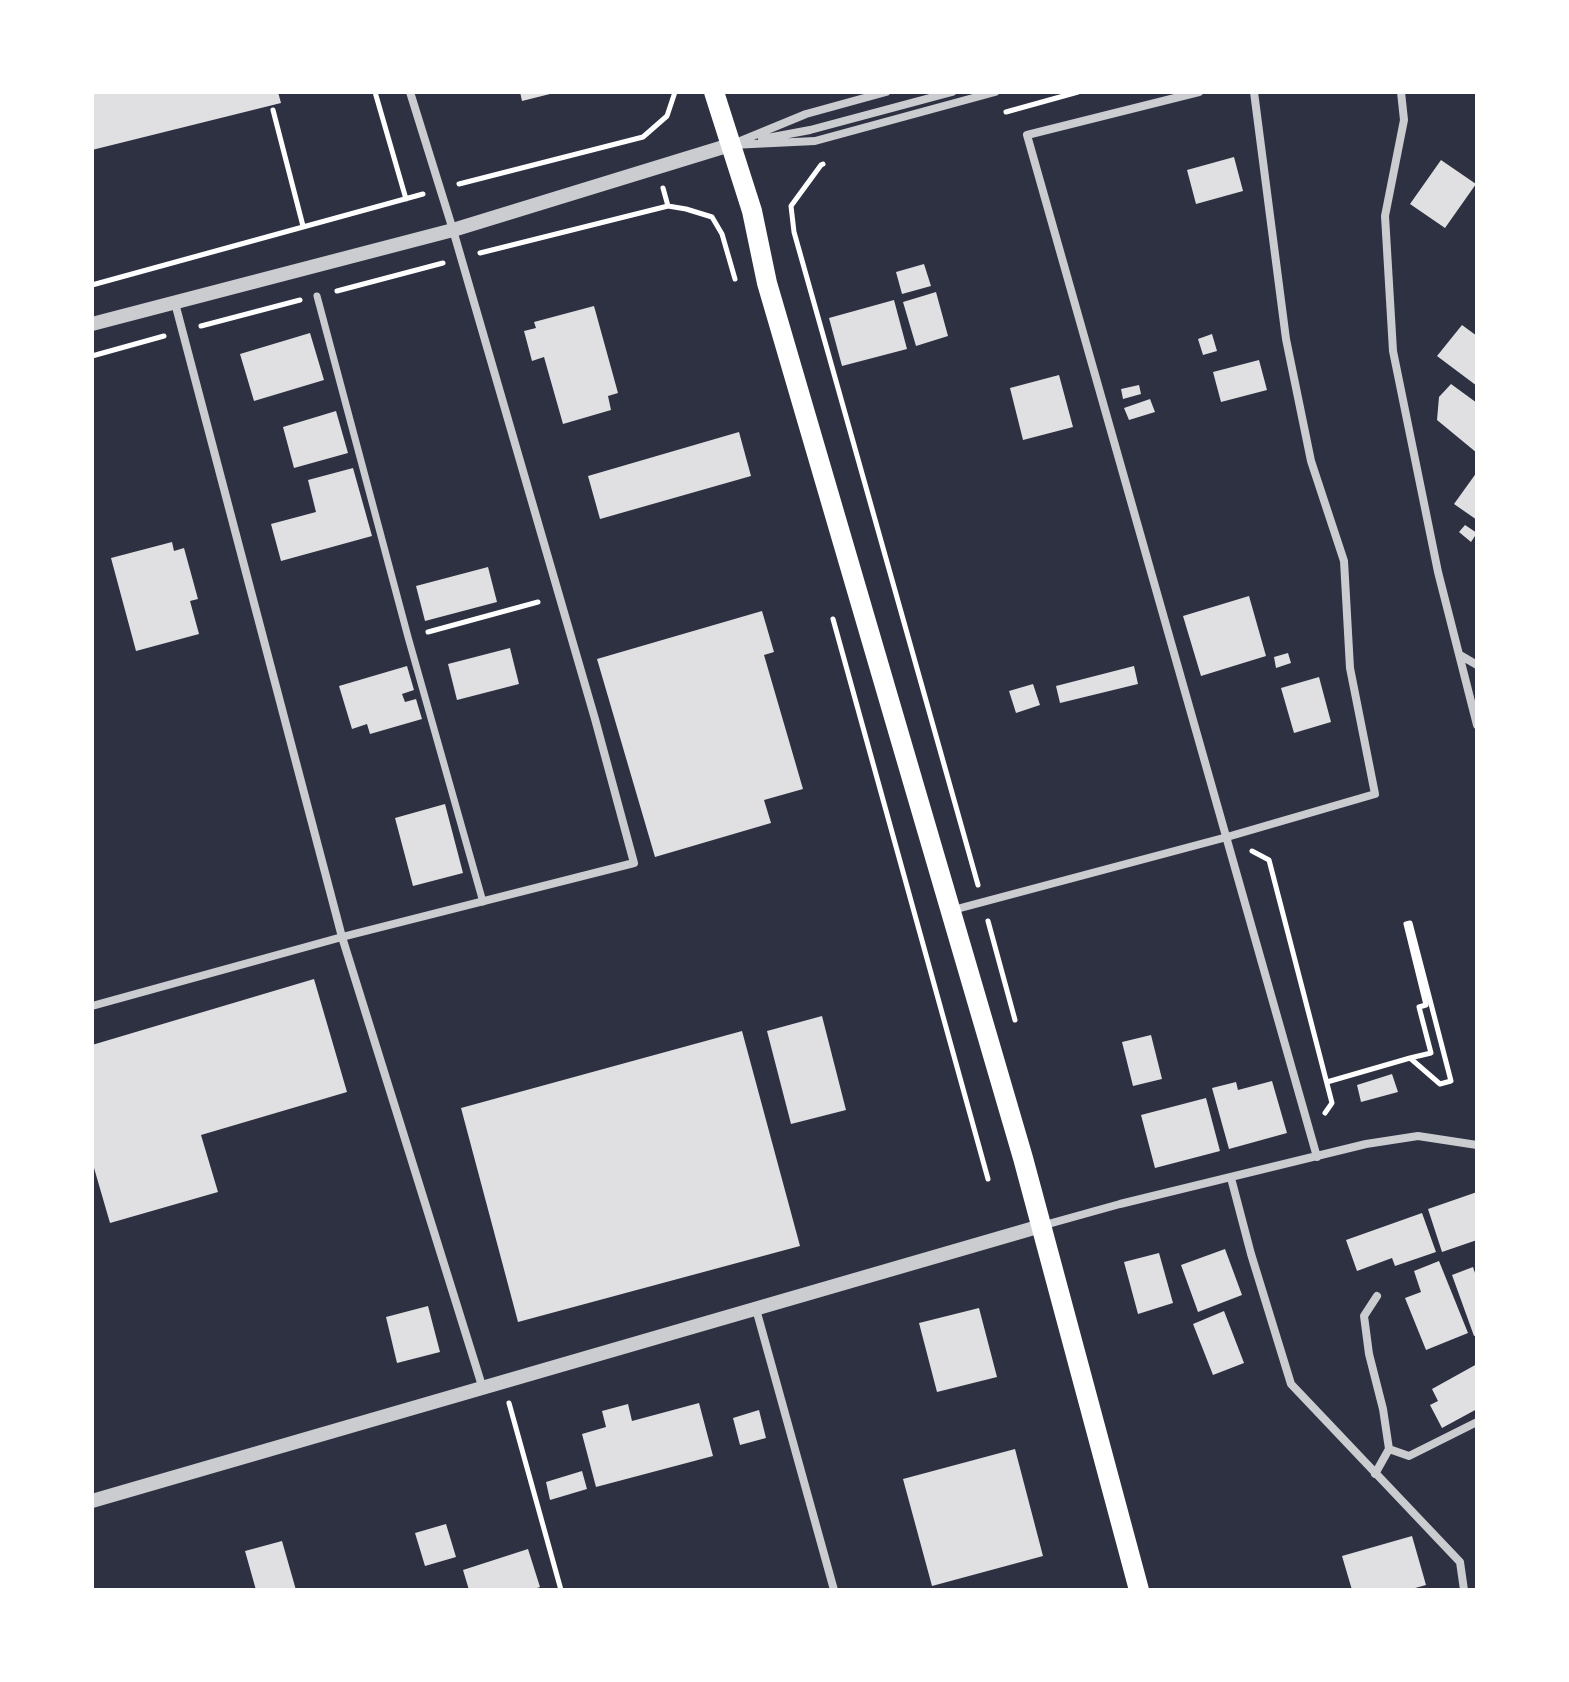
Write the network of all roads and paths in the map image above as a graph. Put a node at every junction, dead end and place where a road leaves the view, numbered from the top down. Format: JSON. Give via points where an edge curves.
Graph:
{"nodes":[{"id":1,"x":375,"y":92,"type":"edge"},
{"id":2,"x":410,"y":92,"type":"edge"},
{"id":3,"x":675,"y":92,"type":"edge"},
{"id":4,"x":714,"y":92,"type":"edge"},
{"id":5,"x":886,"y":92,"type":"edge"},
{"id":6,"x":952,"y":92,"type":"edge"},
{"id":7,"x":995,"y":92,"type":"edge"},
{"id":8,"x":1199,"y":92,"type":"edge"},
{"id":9,"x":1254,"y":92,"type":"edge"},
{"id":10,"x":1401,"y":92,"type":"edge"},
{"id":11,"x":273,"y":110,"type":"dead end"},
{"id":12,"x":730,"y":145,"type":"junction"},
{"id":13,"x":821,"y":165,"type":"dead end"},
{"id":14,"x":458,"y":185,"type":"dead end"},
{"id":15,"x":303,"y":226,"type":"junction"},
{"id":16,"x":453,"y":230,"type":"junction"},
{"id":17,"x":477,"y":253,"type":"dead end"},
{"id":18,"x":432,"y":266,"type":"dead end"},
{"id":19,"x":92,"y":285,"type":"edge"},
{"id":20,"x":737,"y":285,"type":"dead end"},
{"id":21,"x":317,"y":296,"type":"junction"},
{"id":22,"x":175,"y":303,"type":"junction"},
{"id":23,"x":92,"y":324,"type":"edge"},
{"id":24,"x":183,"y":331,"type":"junction"},
{"id":25,"x":92,"y":356,"type":"edge"},
{"id":26,"x":559,"y":596,"type":"junction"},
{"id":27,"x":830,"y":606,"type":"dead end"},
{"id":28,"x":408,"y":637,"type":"junction"},
{"id":29,"x":1460,"y":655,"type":"junction"},
{"id":30,"x":1477,"y":665,"type":"edge"},
{"id":31,"x":1477,"y":725,"type":"edge"},
{"id":32,"x":1227,"y":837,"type":"junction"},
{"id":33,"x":483,"y":902,"type":"junction"},
{"id":34,"x":983,"y":902,"type":"junction"},
{"id":35,"x":952,"y":911,"type":"junction"},
{"id":36,"x":342,"y":937,"type":"junction"},
{"id":37,"x":92,"y":1006,"type":"edge"},
{"id":38,"x":1018,"y":1033,"type":"dead end"},
{"id":39,"x":1410,"y":1058,"type":"junction"},
{"id":40,"x":1327,"y":1082,"type":"junction"},
{"id":41,"x":1306,"y":1119,"type":"junction"},
{"id":42,"x":1477,"y":1145,"type":"edge"},
{"id":43,"x":1317,"y":1157,"type":"junction"},
{"id":44,"x":1231,"y":1178,"type":"junction"},
{"id":45,"x":988,"y":1179,"type":"dead end"},
{"id":46,"x":1041,"y":1226,"type":"junction"},
{"id":47,"x":1377,"y":1296,"type":"dead end"},
{"id":48,"x":756,"y":1309,"type":"junction"},
{"id":49,"x":504,"y":1382,"type":"junction"},
{"id":50,"x":483,"y":1389,"type":"junction"},
{"id":51,"x":1477,"y":1422,"type":"edge"},
{"id":52,"x":1389,"y":1449,"type":"junction"},
{"id":53,"x":1375,"y":1474,"type":"junction"},
{"id":54,"x":92,"y":1501,"type":"edge"},
{"id":55,"x":561,"y":1590,"type":"edge"},
{"id":56,"x":834,"y":1590,"type":"edge"},
{"id":57,"x":1139,"y":1590,"type":"edge"},
{"id":58,"x":1464,"y":1590,"type":"edge"}],
"edges":[{"from":1,"to":15,"type":"path","via":[[406,199]]},
{"from":2,"to":16,"type":"street"},
{"from":3,"to":14,"type":"path","via":[[667,116],[643,137]]},
{"from":4,"to":12,"type":"main road"},
{"from":5,"to":12,"type":"street","via":[[806,114]]},
{"from":6,"to":12,"type":"street"},
{"from":7,"to":12,"type":"street","via":[[815,141]]},
{"from":8,"to":32,"type":"street","via":[[1027,135]]},
{"from":9,"to":32,"type":"street","via":[[1286,339],[1311,461],[1344,561],[1350,668],[1375,794]]},
{"from":10,"to":29,"type":"street","via":[[1404,120],[1385,216],[1393,351]]},
{"from":11,"to":15,"type":"path"},
{"from":12,"to":16,"type":"street"},
{"from":12,"to":35,"type":"main road"},
{"from":13,"to":34,"type":"path","via":[[791,206],[794,232]]},
{"from":15,"to":19,"type":"path"},
{"from":16,"to":22,"type":"street"},
{"from":16,"to":26,"type":"street"},
{"from":17,"to":20,"type":"path","via":[[668,206],[712,217]]},
{"from":18,"to":21,"type":"path"},
{"from":21,"to":24,"type":"path"},
{"from":21,"to":28,"type":"street"},
{"from":22,"to":23,"type":"street"},
{"from":22,"to":24,"type":"street"},
{"from":24,"to":25,"type":"path"},
{"from":24,"to":36,"type":"street"},
{"from":26,"to":28,"type":"path"},
{"from":26,"to":33,"type":"street","via":[[634,863]]},
{"from":27,"to":45,"type":"path"},
{"from":28,"to":33,"type":"street"},
{"from":29,"to":30,"type":"street"},
{"from":29,"to":31,"type":"street"},
{"from":32,"to":34,"type":"street"},
{"from":32,"to":40,"type":"path","via":[[1269,860]]},
{"from":32,"to":41,"type":"street"},
{"from":33,"to":36,"type":"street"},
{"from":34,"to":35,"type":"street"},
{"from":34,"to":38,"type":"path"},
{"from":35,"to":46,"type":"main road"},
{"from":36,"to":37,"type":"street"},
{"from":36,"to":50,"type":"street"},
{"from":39,"to":39,"type":"path","via":[[1440,1084],[1451,1081],[1410,923],[1406,924],[1426,1005],[1419,1007],[1431,1053]]},
{"from":39,"to":40,"type":"path"},
{"from":40,"to":41,"type":"path","via":[[1332,1103],[1325,1113]]},
{"from":41,"to":43,"type":"street"},
{"from":42,"to":43,"type":"street","via":[[1418,1136]]},
{"from":43,"to":44,"type":"street"},
{"from":44,"to":46,"type":"street"},
{"from":44,"to":53,"type":"street","via":[[1291,1384]]},
{"from":46,"to":48,"type":"street"},
{"from":46,"to":57,"type":"main road"},
{"from":47,"to":52,"type":"street","via":[[1364,1316]]},
{"from":48,"to":49,"type":"street"},
{"from":48,"to":56,"type":"street"},
{"from":49,"to":50,"type":"street"},
{"from":49,"to":55,"type":"path"},
{"from":50,"to":54,"type":"street"},
{"from":51,"to":52,"type":"street","via":[[1409,1456]]},
{"from":52,"to":53,"type":"street"},
{"from":53,"to":58,"type":"street","via":[[1460,1562]]}]}
